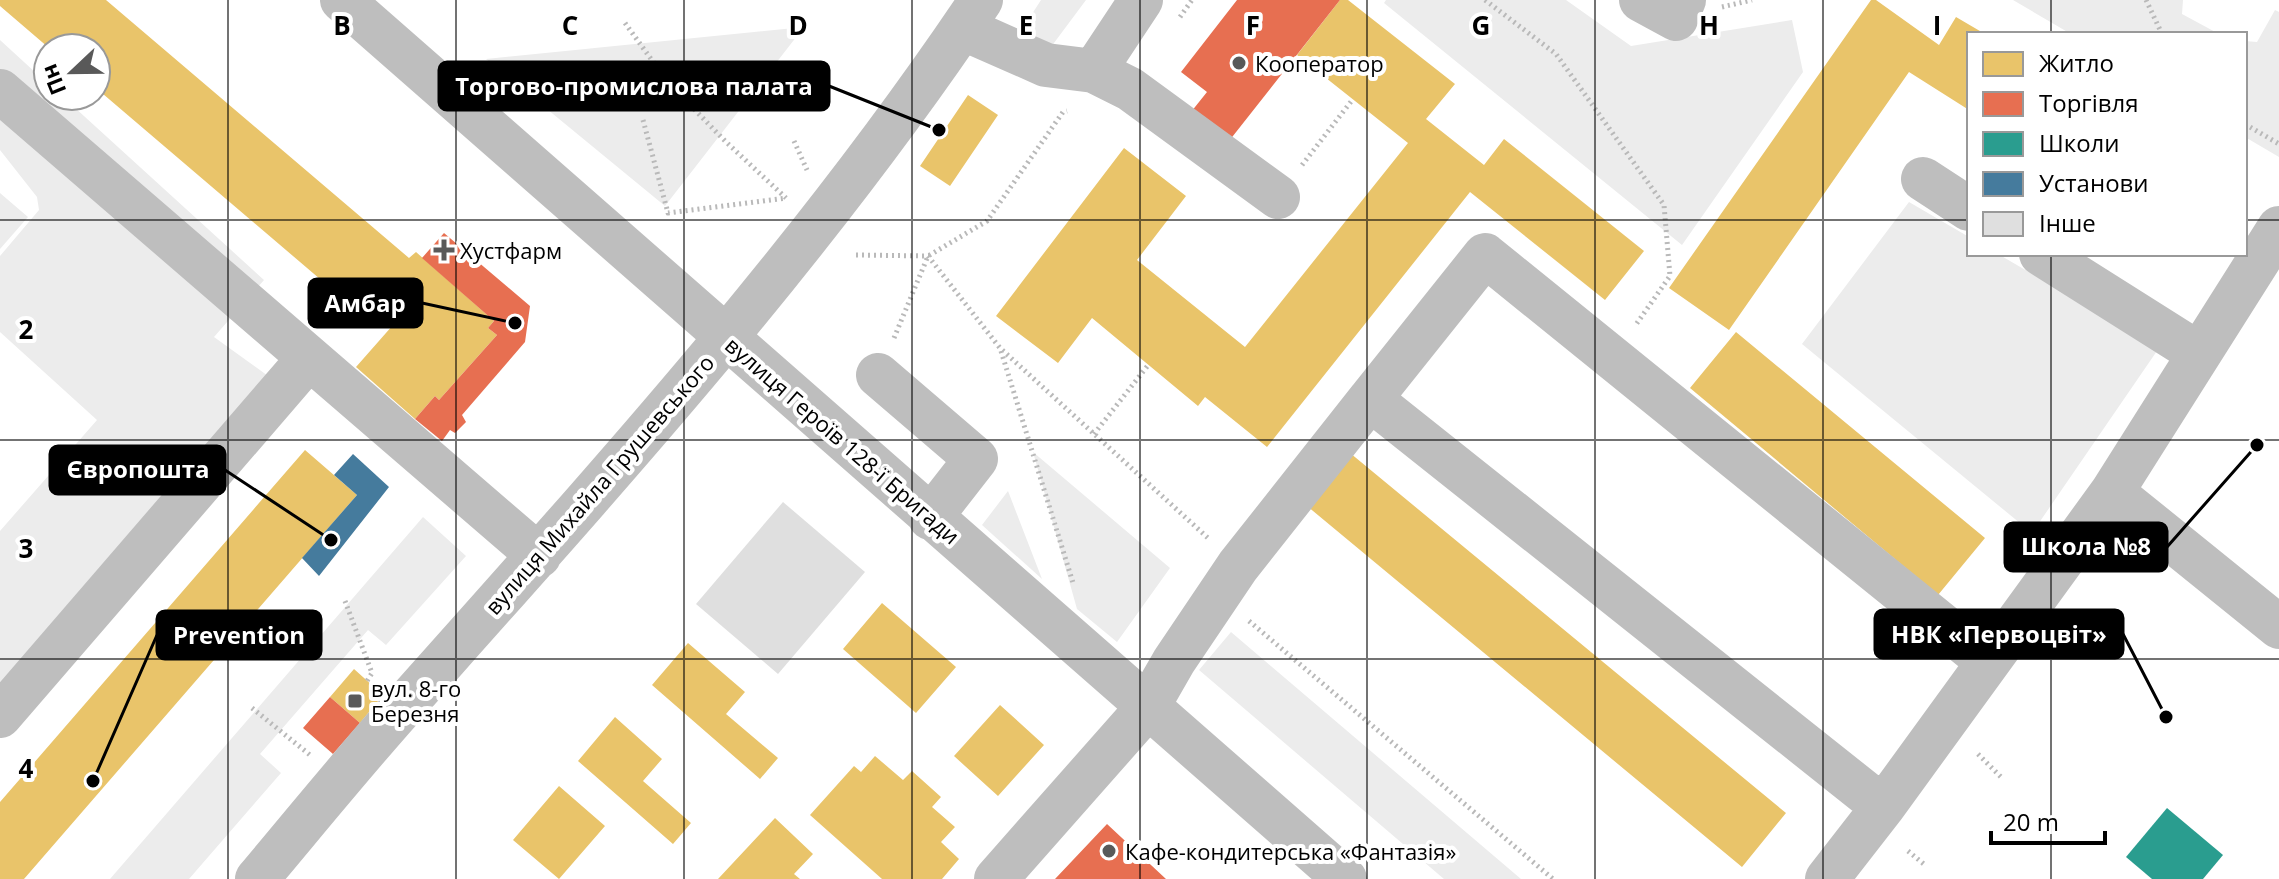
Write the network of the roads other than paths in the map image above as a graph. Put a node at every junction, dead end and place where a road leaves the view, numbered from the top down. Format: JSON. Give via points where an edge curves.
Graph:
{"nodes":[{"id":1,"x":342,"y":0,"type":"edge"},
{"id":2,"x":1641,"y":0,"type":"edge"},
{"id":3,"x":1684,"y":0,"type":"edge"},
{"id":4,"x":1158,"y":13,"type":"edge"},
{"id":5,"x":972,"y":14,"type":"edge"},
{"id":6,"x":1112,"y":80,"type":"junction"},
{"id":7,"x":0,"y":91,"type":"edge"},
{"id":8,"x":1923,"y":179,"type":"dead end"},
{"id":9,"x":1278,"y":197,"type":"road end"},
{"id":10,"x":1967,"y":208,"type":"edge"},
{"id":11,"x":2279,"y":228,"type":"edge"},
{"id":12,"x":2044,"y":256,"type":"edge"},
{"id":13,"x":726,"y":337,"type":"junction"},
{"id":14,"x":2198,"y":353,"type":"junction"},
{"id":15,"x":309,"y":358,"type":"junction"},
{"id":16,"x":878,"y":375,"type":"road end"},
{"id":17,"x":1370,"y":399,"type":"junction"},
{"id":18,"x":2112,"y":492,"type":"junction"},
{"id":19,"x":930,"y":518,"type":"junction"},
{"id":20,"x":539,"y":556,"type":"junction"},
{"id":21,"x":2279,"y":627,"type":"edge"},
{"id":22,"x":1988,"y":662,"type":"junction"},
{"id":23,"x":1147,"y":708,"type":"junction"},
{"id":24,"x":0,"y":716,"type":"edge"},
{"id":25,"x":1883,"y":807,"type":"junction"},
{"id":26,"x":257,"y":879,"type":"edge"},
{"id":27,"x":996,"y":879,"type":"edge"},
{"id":28,"x":1345,"y":879,"type":"edge"},
{"id":29,"x":1827,"y":879,"type":"edge"}],
"edges":[{"from":1,"to":13,"type":"street","name":"вулиця Героїв 128-ї Бригади"},
{"from":2,"to":3,"type":"street","via":[[1676,19]]},
{"from":4,"to":6,"type":"street"},
{"from":5,"to":6,"type":"street","via":[[1046,65]]},
{"from":5,"to":13,"type":"street","name":"вулиця Михайла Грушевського","via":[[819,224]]},
{"from":6,"to":9,"type":"street"},
{"from":7,"to":15,"type":"street"},
{"from":8,"to":10,"type":"street"},
{"from":11,"to":14,"type":"street"},
{"from":12,"to":14,"type":"street"},
{"from":13,"to":19,"type":"street","name":"вулиця Героїв 128-ї Бригади"},
{"from":13,"to":20,"type":"street","name":"вулиця Михайла Грушевського"},
{"from":14,"to":18,"type":"street"},
{"from":15,"to":20,"type":"street"},
{"from":15,"to":24,"type":"street"},
{"from":16,"to":19,"type":"street","via":[[976,459]]},
{"from":17,"to":22,"type":"street","via":[[1485,255]]},
{"from":17,"to":23,"type":"street","via":[[1228,581]]},
{"from":17,"to":25,"type":"street"},
{"from":18,"to":21,"type":"street"},
{"from":18,"to":22,"type":"street"},
{"from":19,"to":23,"type":"street","name":"вулиця Героїв 128-ї Бригади"},
{"from":20,"to":26,"type":"street","name":"вулиця Михайла Грушевського"},
{"from":22,"to":25,"type":"street"},
{"from":23,"to":27,"type":"street"},
{"from":23,"to":28,"type":"street","name":"вулиця Героїв 128-ї Бригади"},
{"from":25,"to":29,"type":"street"}]}
